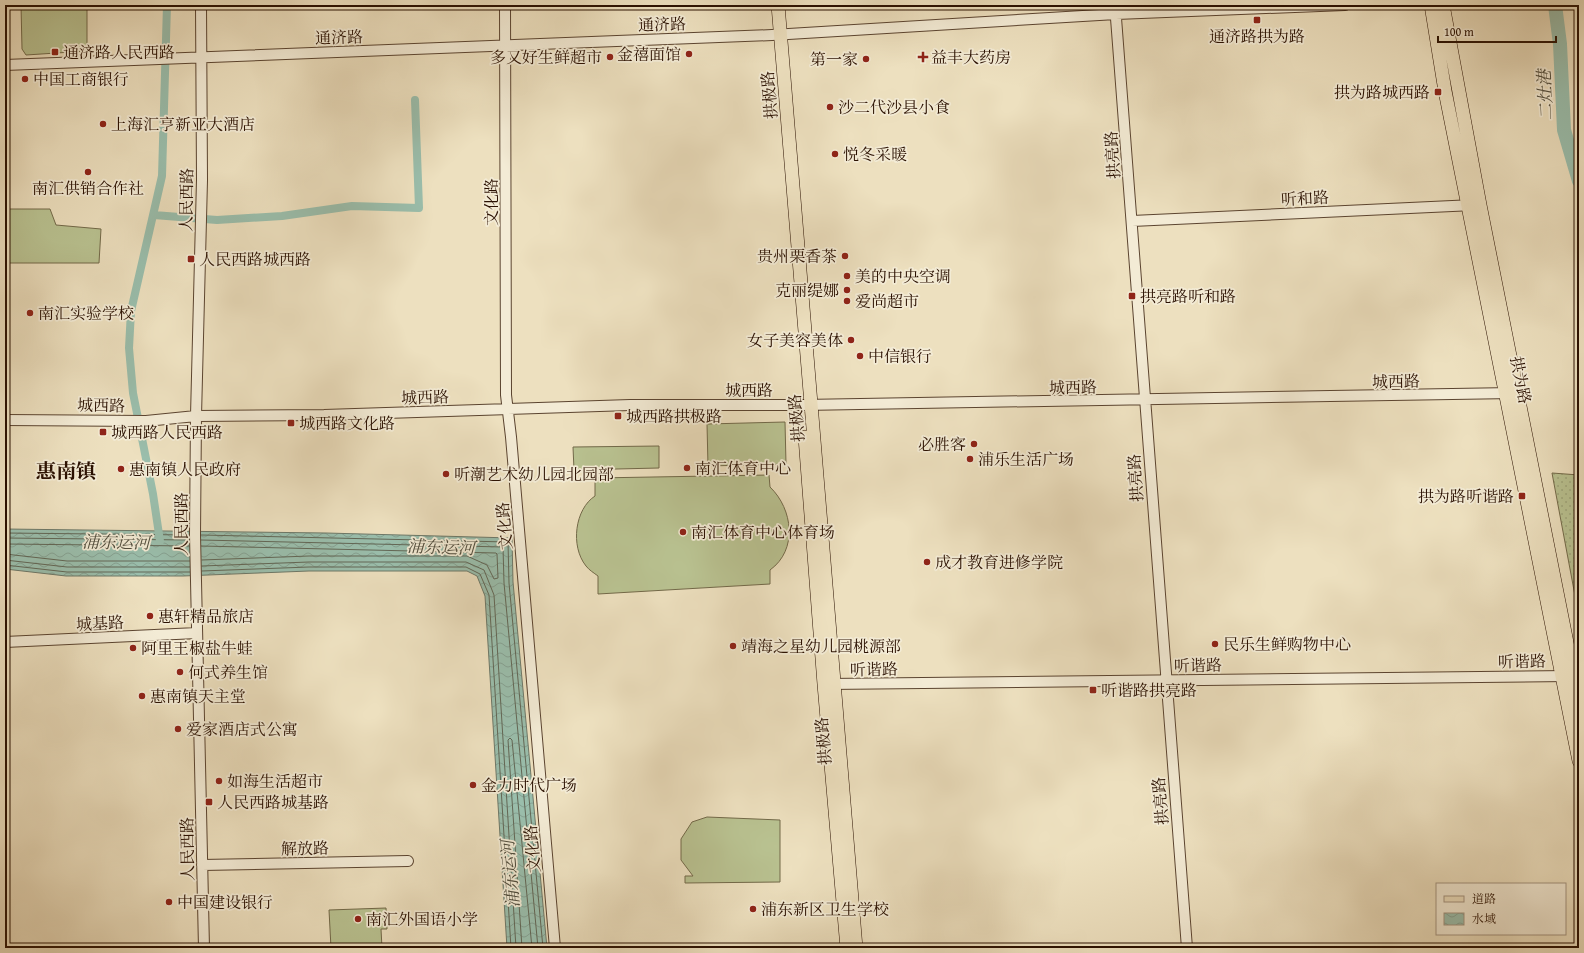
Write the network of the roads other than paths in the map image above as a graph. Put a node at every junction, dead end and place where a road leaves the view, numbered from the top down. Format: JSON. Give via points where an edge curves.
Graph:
{"nodes":[{"id":1,"x":201,"y":5,"type":"edge"},
{"id":2,"x":505,"y":5,"type":"edge"},
{"id":3,"x":770,"y":5,"type":"edge"},
{"id":4,"x":778,"y":5,"type":"edge"},
{"id":5,"x":1345,"y":5,"type":"edge"},
{"id":6,"x":1431,"y":5,"type":"edge"},
{"id":7,"x":1443,"y":5,"type":"edge"},
{"id":8,"x":1116,"y":9,"type":"edge"},
{"id":9,"x":777,"y":35,"type":"junction"},
{"id":10,"x":506,"y":45,"type":"junction"},
{"id":11,"x":200,"y":57,"type":"junction"},
{"id":12,"x":5,"y":65,"type":"edge"},
{"id":13,"x":1475,"y":205,"type":"junction"},
{"id":14,"x":1132,"y":221,"type":"junction"},
{"id":15,"x":1512,"y":393,"type":"junction"},
{"id":16,"x":1144,"y":400,"type":"junction"},
{"id":17,"x":807,"y":405,"type":"junction"},
{"id":18,"x":508,"y":410,"type":"junction"},
{"id":19,"x":196,"y":416,"type":"junction"},
{"id":20,"x":5,"y":420,"type":"edge"},
{"id":21,"x":197,"y":633,"type":"junction"},
{"id":22,"x":5,"y":642,"type":"edge"},
{"id":23,"x":1568,"y":676,"type":"junction"},
{"id":24,"x":1165,"y":681,"type":"junction"},
{"id":25,"x":829,"y":684,"type":"junction"},
{"id":26,"x":1579,"y":703,"type":"edge"},
{"id":27,"x":1579,"y":761,"type":"edge"},
{"id":28,"x":408,"y":861,"type":"dead end"},
{"id":29,"x":202,"y":865,"type":"junction"},
{"id":30,"x":204,"y":948,"type":"edge"},
{"id":31,"x":555,"y":948,"type":"edge"},
{"id":32,"x":847,"y":948,"type":"edge"},
{"id":33,"x":856,"y":948,"type":"edge"},
{"id":34,"x":1187,"y":948,"type":"edge"}],
"edges":[{"from":1,"to":11,"type":"street","name":"人民西路"},
{"from":2,"to":10,"type":"street","name":"文化路"},
{"from":3,"to":9,"type":"main road","name":"拱极路"},
{"from":4,"to":9,"type":"main road","name":"拱极路"},
{"from":5,"to":8,"type":"street","name":"通济路"},
{"from":6,"to":13,"type":"main road","name":"拱为路","via":[[1445,91]]},
{"from":7,"to":13,"type":"main road","name":"拱为路"},
{"from":8,"to":9,"type":"street","name":"通济路"},
{"from":8,"to":14,"type":"street","name":"拱亮路"},
{"from":9,"to":10,"type":"street","name":"通济路"},
{"from":9,"to":17,"type":"main road","name":"拱极路"},
{"from":10,"to":11,"type":"street","name":"通济路"},
{"from":10,"to":18,"type":"street","name":"文化路"},
{"from":11,"to":12,"type":"street","name":"通济路"},
{"from":11,"to":19,"type":"street","name":"人民西路","via":[[201,191]]},
{"from":13,"to":14,"type":"street","name":"听和路"},
{"from":13,"to":15,"type":"main road","name":"拱为路"},
{"from":14,"to":16,"type":"street","name":"拱亮路","via":[[1139,295]]},
{"from":15,"to":16,"type":"street","name":"城西路"},
{"from":15,"to":23,"type":"main road","name":"拱为路"},
{"from":16,"to":17,"type":"street","name":"城西路"},
{"from":16,"to":24,"type":"street","name":"拱亮路"},
{"from":17,"to":18,"type":"street","name":"城西路","via":[[630,405]]},
{"from":17,"to":25,"type":"main road","name":"拱极路"},
{"from":18,"to":19,"type":"street","name":"城西路"},
{"from":18,"to":31,"type":"street","name":"文化路"},
{"from":19,"to":20,"type":"street","name":"城西路","via":[[135,421]]},
{"from":19,"to":21,"type":"street","name":"人民西路"},
{"from":21,"to":22,"type":"street","name":"城基路"},
{"from":21,"to":29,"type":"street","name":"人民西路"},
{"from":23,"to":24,"type":"street","name":"听谐路"},
{"from":23,"to":26,"type":"main road","name":"拱为路"},
{"from":23,"to":27,"type":"main road","name":"拱为路"},
{"from":24,"to":25,"type":"street","name":"听谐路"},
{"from":24,"to":34,"type":"street","name":"拱亮路"},
{"from":25,"to":32,"type":"main road","name":"拱极路"},
{"from":25,"to":33,"type":"main road","name":"拱极路"},
{"from":28,"to":29,"type":"street","name":"解放路"},
{"from":29,"to":30,"type":"street","name":"人民西路"}]}
